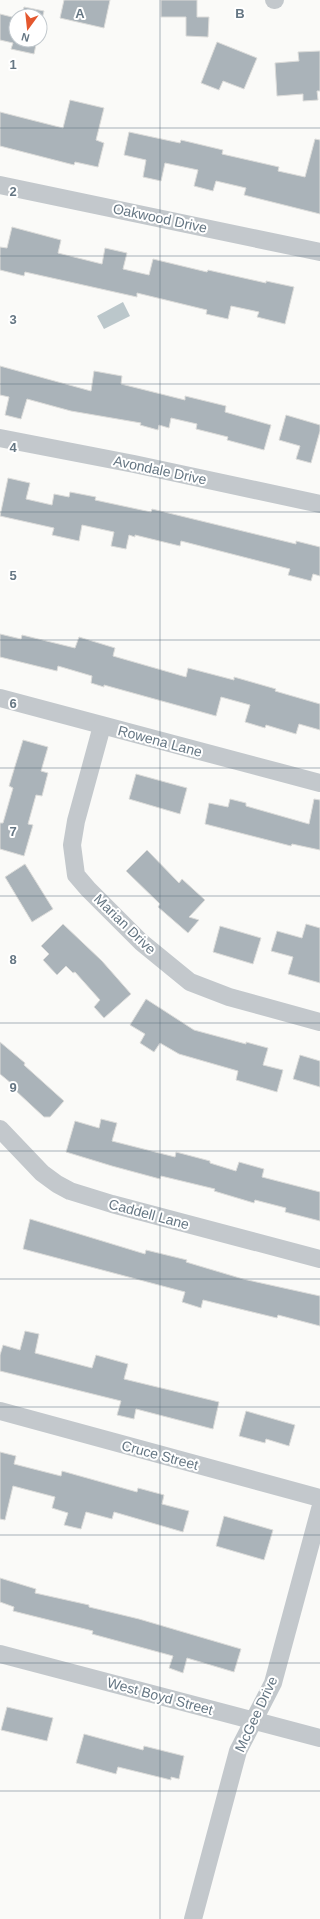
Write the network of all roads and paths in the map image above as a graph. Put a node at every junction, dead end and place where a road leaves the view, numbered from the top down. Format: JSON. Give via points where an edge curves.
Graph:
{"nodes":[{"id":1,"x":0,"y":184,"type":"edge"},
{"id":2,"x":320,"y":252,"type":"edge"},
{"id":3,"x":0,"y":438,"type":"edge"},
{"id":4,"x":320,"y":504,"type":"edge"},
{"id":5,"x":0,"y":698,"type":"edge"},
{"id":6,"x":102,"y":726,"type":"junction"},
{"id":7,"x":320,"y":783,"type":"edge"},
{"id":8,"x":320,"y":1022,"type":"edge"},
{"id":9,"x":0,"y":1129,"type":"edge"},
{"id":10,"x":320,"y":1259,"type":"edge"},
{"id":11,"x":0,"y":1411,"type":"edge"},
{"id":12,"x":320,"y":1498,"type":"edge"},
{"id":13,"x":320,"y":1510,"type":"edge"},
{"id":14,"x":0,"y":1654,"type":"edge"},
{"id":15,"x":254,"y":1720,"type":"junction"},
{"id":16,"x":320,"y":1738,"type":"edge"},
{"id":17,"x":193,"y":1919,"type":"edge"}],
"edges":[{"from":1,"to":2,"type":"street","name":"Oakwood Drive"},
{"from":3,"to":4,"type":"street","name":"Avondale Drive"},
{"from":5,"to":6,"type":"street","name":"Rowena Lane"},
{"from":6,"to":7,"type":"street","name":"Rowena Lane"},
{"from":6,"to":8,"type":"street","name":"Marian Drive","via":[[76,820],[72,845],[76,875],[141,942],[190,982],[229,997]]},
{"from":9,"to":10,"type":"street","name":"Caddell Lane","via":[[42,1173],[70,1191]]},
{"from":11,"to":12,"type":"street","name":"Cruce Street"},
{"from":13,"to":15,"type":"street","name":"McGee Drive","via":[[273,1683]]},
{"from":14,"to":15,"type":"street","name":"West Boyd Street"},
{"from":15,"to":16,"type":"street","name":"West Boyd Street"},
{"from":15,"to":17,"type":"street","name":"McGee Drive","via":[[238,1751]]}]}
